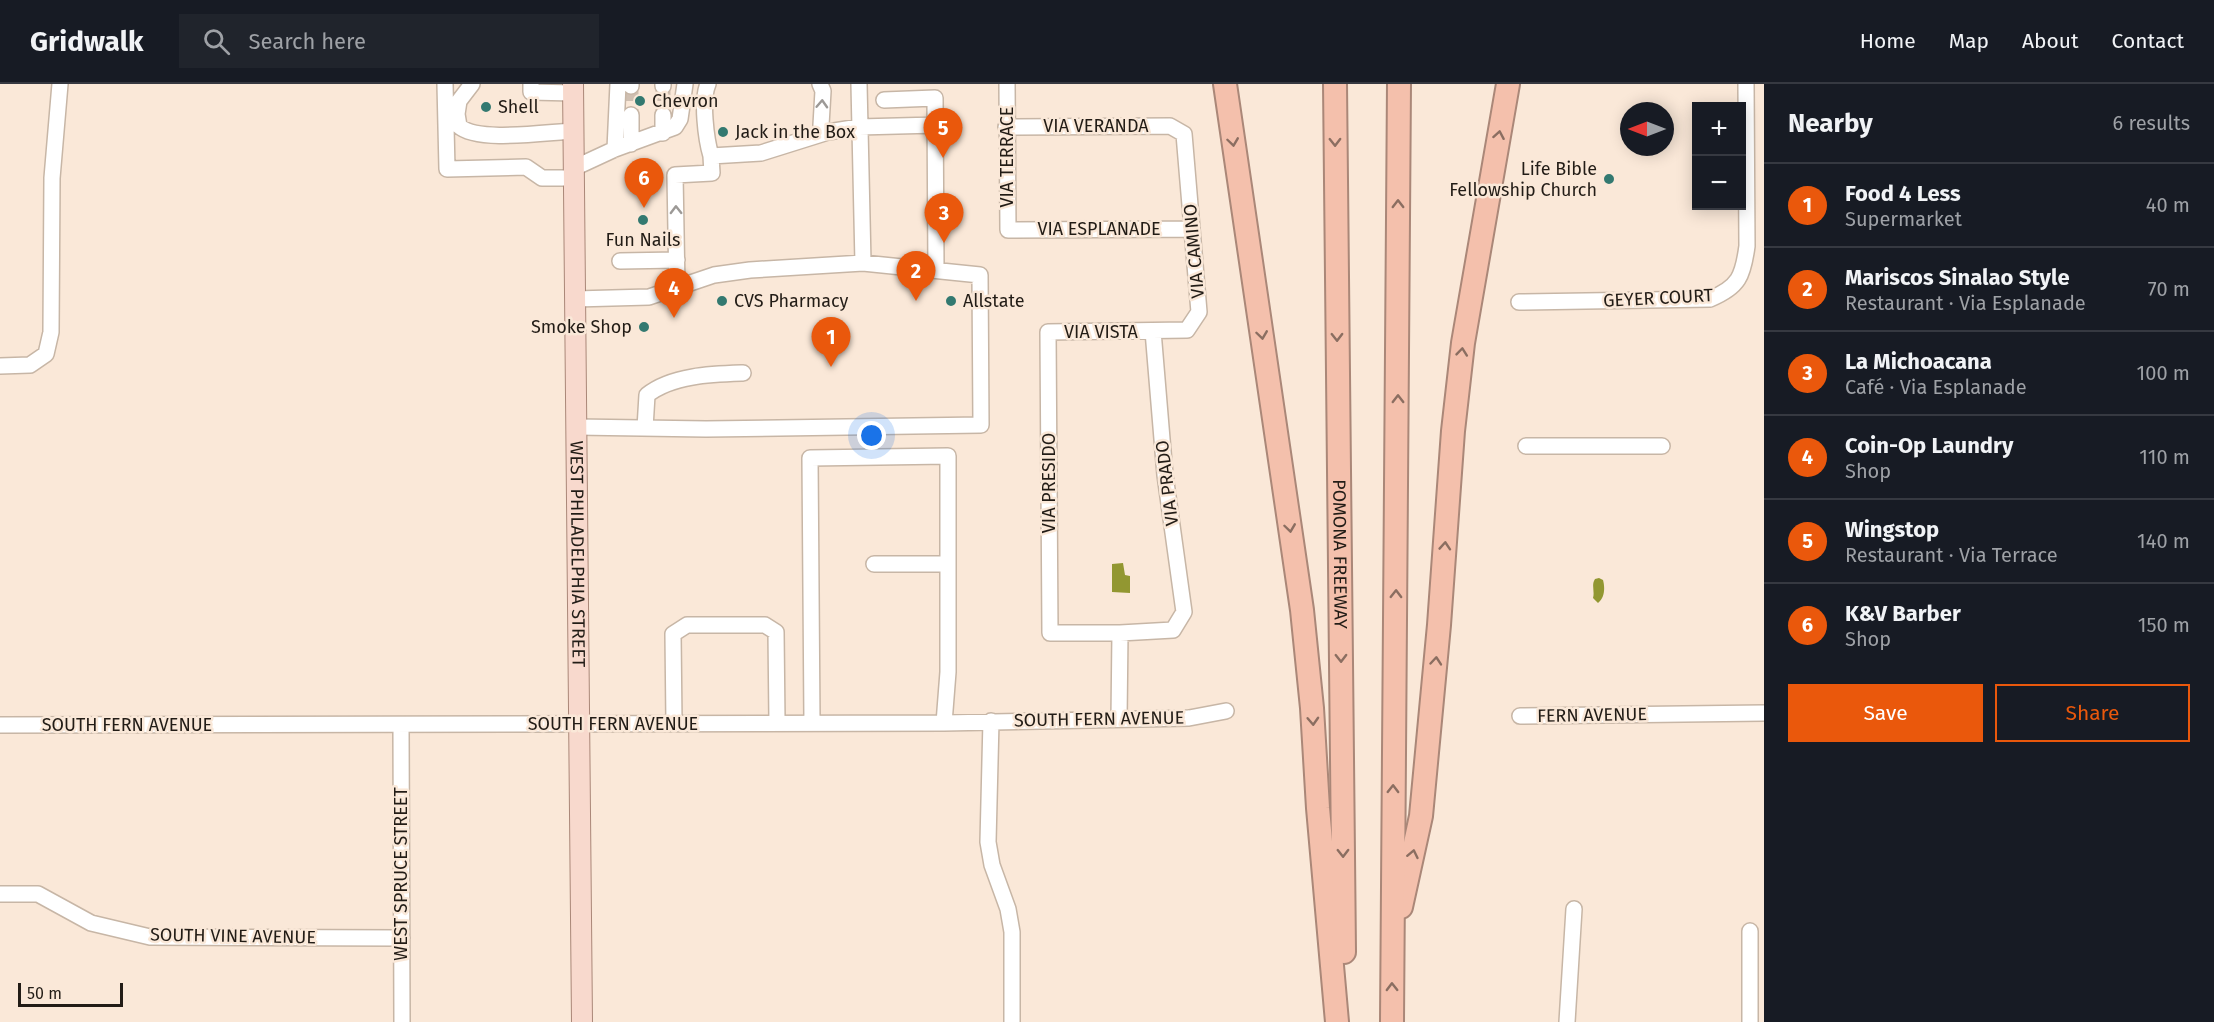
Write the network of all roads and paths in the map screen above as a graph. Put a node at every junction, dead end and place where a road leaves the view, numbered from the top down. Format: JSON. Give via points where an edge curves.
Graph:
{"nodes":[{"id":1,"x":60,"y":84,"type":"edge"},
{"id":2,"x":445,"y":84,"type":"edge"},
{"id":3,"x":472,"y":84,"type":"edge"},
{"id":4,"x":531,"y":84,"type":"edge"},
{"id":5,"x":685,"y":84,"type":"edge"},
{"id":6,"x":708,"y":84,"type":"edge"},
{"id":7,"x":820,"y":84,"type":"edge"},
{"id":8,"x":860,"y":84,"type":"edge"},
{"id":9,"x":1007,"y":84,"type":"edge"},
{"id":10,"x":1225,"y":84,"type":"edge"},
{"id":11,"x":1335,"y":84,"type":"edge"},
{"id":12,"x":1399,"y":84,"type":"edge"},
{"id":13,"x":1508,"y":84,"type":"edge"},
{"id":14,"x":1746,"y":84,"type":"edge"},
{"id":15,"x":627,"y":85,"type":"edge"},
{"id":16,"x":573,"y":88,"type":"edge"},
{"id":17,"x":884,"y":100,"type":"dead end"},
{"id":18,"x":631,"y":115,"type":"tunnel mouth"},
{"id":19,"x":663,"y":115,"type":"tunnel mouth"},
{"id":20,"x":821,"y":125,"type":"dead end"},
{"id":21,"x":936,"y":125,"type":"junction"},
{"id":22,"x":859,"y":127,"type":"junction"},
{"id":23,"x":1006,"y":127,"type":"junction"},
{"id":24,"x":574,"y":131,"type":"junction"},
{"id":25,"x":663,"y":133,"type":"junction"},
{"id":26,"x":1184,"y":134,"type":"joint"},
{"id":27,"x":631,"y":144,"type":"junction"},
{"id":28,"x":615,"y":149,"type":"junction"},
{"id":29,"x":711,"y":156,"type":"junction"},
{"id":30,"x":574,"y":173,"type":"junction"},
{"id":31,"x":1191,"y":229,"type":"junction"},
{"id":32,"x":1008,"y":230,"type":"joint"},
{"id":33,"x":677,"y":260,"type":"junction"},
{"id":34,"x":620,"y":261,"type":"dead end"},
{"id":35,"x":863,"y":263,"type":"junction"},
{"id":36,"x":936,"y":270,"type":"junction"},
{"id":37,"x":677,"y":288,"type":"junction"},
{"id":38,"x":575,"y":300,"type":"junction"},
{"id":39,"x":1519,"y":302,"type":"dead end"},
{"id":40,"x":1048,"y":332,"type":"joint"},
{"id":41,"x":1153,"y":332,"type":"junction"},
{"id":42,"x":0,"y":366,"type":"edge"},
{"id":43,"x":743,"y":373,"type":"dead end"},
{"id":44,"x":576,"y":427,"type":"junction"},
{"id":45,"x":645,"y":428,"type":"junction"},
{"id":46,"x":1526,"y":446,"type":"dead end"},
{"id":47,"x":1662,"y":446,"type":"dead end"},
{"id":48,"x":874,"y":564,"type":"dead end"},
{"id":49,"x":948,"y":564,"type":"junction"},
{"id":50,"x":1120,"y":633,"type":"junction"},
{"id":51,"x":1226,"y":711,"type":"dead end"},
{"id":52,"x":1764,"y":713,"type":"edge"},
{"id":53,"x":1520,"y":716,"type":"dead end"},
{"id":54,"x":1119,"y":719,"type":"junction"},
{"id":55,"x":991,"y":721,"type":"junction"},
{"id":56,"x":777,"y":722,"type":"junction"},
{"id":57,"x":812,"y":722,"type":"junction"},
{"id":58,"x":674,"y":723,"type":"junction"},
{"id":59,"x":944,"y":723,"type":"junction"},
{"id":60,"x":579,"y":724,"type":"junction"},
{"id":61,"x":0,"y":725,"type":"edge"},
{"id":62,"x":401,"y":725,"type":"junction"},
{"id":63,"x":0,"y":894,"type":"edge"},
{"id":64,"x":1574,"y":909,"type":"dead end"},
{"id":65,"x":1750,"y":931,"type":"dead end"},
{"id":66,"x":402,"y":938,"type":"junction"},
{"id":67,"x":1391,"y":952,"type":"junction"},
{"id":68,"x":402,"y":1022,"type":"edge"},
{"id":69,"x":582,"y":1022,"type":"edge"},
{"id":70,"x":1012,"y":1022,"type":"edge"},
{"id":71,"x":1337,"y":1022,"type":"edge"},
{"id":72,"x":1345,"y":1022,"type":"edge"},
{"id":73,"x":1392,"y":1022,"type":"edge"},
{"id":74,"x":1567,"y":1022,"type":"edge"},
{"id":75,"x":1750,"y":1022,"type":"edge"}],
"edges":[{"from":1,"to":42,"type":"street","via":[[52,178],[51,332],[46,354],[30,364]]},
{"from":2,"to":30,"type":"street","via":[[447,169],[526,167],[542,178]]},
{"from":3,"to":24,"type":"street","via":[[459,101],[457,114],[459,126],[467,132],[505,135]]},
{"from":4,"to":16,"type":"street","via":[[531,92]]},
{"from":5,"to":25,"type":"street","via":[[681,119]]},
{"from":6,"to":29,"type":"street","via":[[706,141]]},
{"from":20,"to":7,"type":"street","one_way":true},
{"from":8,"to":22,"type":"street"},
{"from":9,"to":23,"type":"street","name":"VIA TERRACE"},
{"from":10,"to":71,"type":"highway","one_way":true,"via":[[1302,610]]},
{"from":11,"to":72,"type":"highway","name":"POMONA FREEWAY","one_way":true},
{"from":67,"to":12,"type":"highway","one_way":true},
{"from":67,"to":13,"type":"highway","one_way":true,"via":[[1421,816],[1462,343]]},
{"from":14,"to":39,"type":"street","name":"GEYER COURT","via":[[1747,246],[1737,282],[1710,299]]},
{"from":15,"to":28,"type":"street"},
{"from":16,"to":24,"type":"main road","name":"WEST PHILADELPHIA STREET"},
{"from":17,"to":21,"type":"street","via":[[935,98]]},
{"from":18,"to":27,"type":"street"},
{"from":19,"to":25,"type":"street"},
{"from":21,"to":22,"type":"street"},
{"from":21,"to":36,"type":"street"},
{"from":22,"to":29,"type":"street","via":[[828,132],[761,153]]},
{"from":22,"to":35,"type":"street"},
{"from":23,"to":26,"type":"street","name":"VIA VERANDA","via":[[1170,126]]},
{"from":23,"to":32,"type":"street","name":"VIA TERRACE"},
{"from":24,"to":30,"type":"main road","name":"WEST PHILADELPHIA STREET"},
{"from":25,"to":27,"type":"street"},
{"from":26,"to":31,"type":"street","name":"VIA CAMINO"},
{"from":27,"to":28,"type":"street"},
{"from":28,"to":30,"type":"street"},
{"from":33,"to":29,"type":"street","one_way":true,"via":[[675,175],[712,173]]},
{"from":30,"to":38,"type":"main road","name":"WEST PHILADELPHIA STREET"},
{"from":31,"to":32,"type":"street","name":"VIA ESPLANADE"},
{"from":31,"to":41,"type":"street","name":"VIA CAMINO","via":[[1199,312],[1187,330]]},
{"from":33,"to":34,"type":"street"},
{"from":33,"to":37,"type":"street"},
{"from":35,"to":36,"type":"street"},
{"from":35,"to":37,"type":"street","via":[[750,270],[714,275]]},
{"from":36,"to":45,"type":"street","via":[[980,275],[981,425]]},
{"from":37,"to":38,"type":"street","via":[[649,297]]},
{"from":38,"to":44,"type":"main road","name":"WEST PHILADELPHIA STREET"},
{"from":40,"to":41,"type":"street","name":"VIA VISTA"},
{"from":40,"to":50,"type":"street","name":"VIA PRESIDO","via":[[1050,633]]},
{"from":41,"to":50,"type":"street","name":"VIA PRADO","via":[[1165,475],[1184,612],[1173,630]]},
{"from":43,"to":45,"type":"street","via":[[701,374],[654,390],[647,395]]},
{"from":44,"to":45,"type":"street"},
{"from":44,"to":60,"type":"main road","name":"WEST PHILADELPHIA STREET"},
{"from":46,"to":47,"type":"street"},
{"from":48,"to":49,"type":"street"},
{"from":49,"to":57,"type":"street","via":[[948,456],[810,458]]},
{"from":49,"to":59,"type":"street"},
{"from":50,"to":54,"type":"street"},
{"from":51,"to":54,"type":"street","name":"SOUTH FERN AVENUE","via":[[1189,718]]},
{"from":52,"to":53,"type":"street","name":"FERN AVENUE"},
{"from":54,"to":55,"type":"street","name":"SOUTH FERN AVENUE"},
{"from":55,"to":59,"type":"street","name":"SOUTH FERN AVENUE"},
{"from":55,"to":70,"type":"street","via":[[988,842],[1012,932]]},
{"from":56,"to":57,"type":"street","name":"SOUTH FERN AVENUE"},
{"from":56,"to":58,"type":"street","name":"SOUTH FERN AVENUE"},
{"from":56,"to":58,"type":"street","via":[[776,632],[765,625],[687,625],[673,634]]},
{"from":57,"to":59,"type":"street","name":"SOUTH FERN AVENUE"},
{"from":58,"to":60,"type":"street","name":"SOUTH FERN AVENUE"},
{"from":60,"to":62,"type":"street","name":"SOUTH FERN AVENUE"},
{"from":60,"to":69,"type":"main road","name":"WEST PHILADELPHIA STREET"},
{"from":61,"to":62,"type":"street","name":"SOUTH FERN AVENUE"},
{"from":62,"to":66,"type":"street","name":"WEST SPRUCE STREET"},
{"from":63,"to":66,"type":"street","name":"SOUTH VINE AVENUE","via":[[38,894],[91,923],[150,937]]},
{"from":64,"to":74,"type":"street"},
{"from":65,"to":75,"type":"street"},
{"from":66,"to":68,"type":"street","name":"WEST SPRUCE STREET"},
{"from":73,"to":67,"type":"highway","one_way":true}]}
